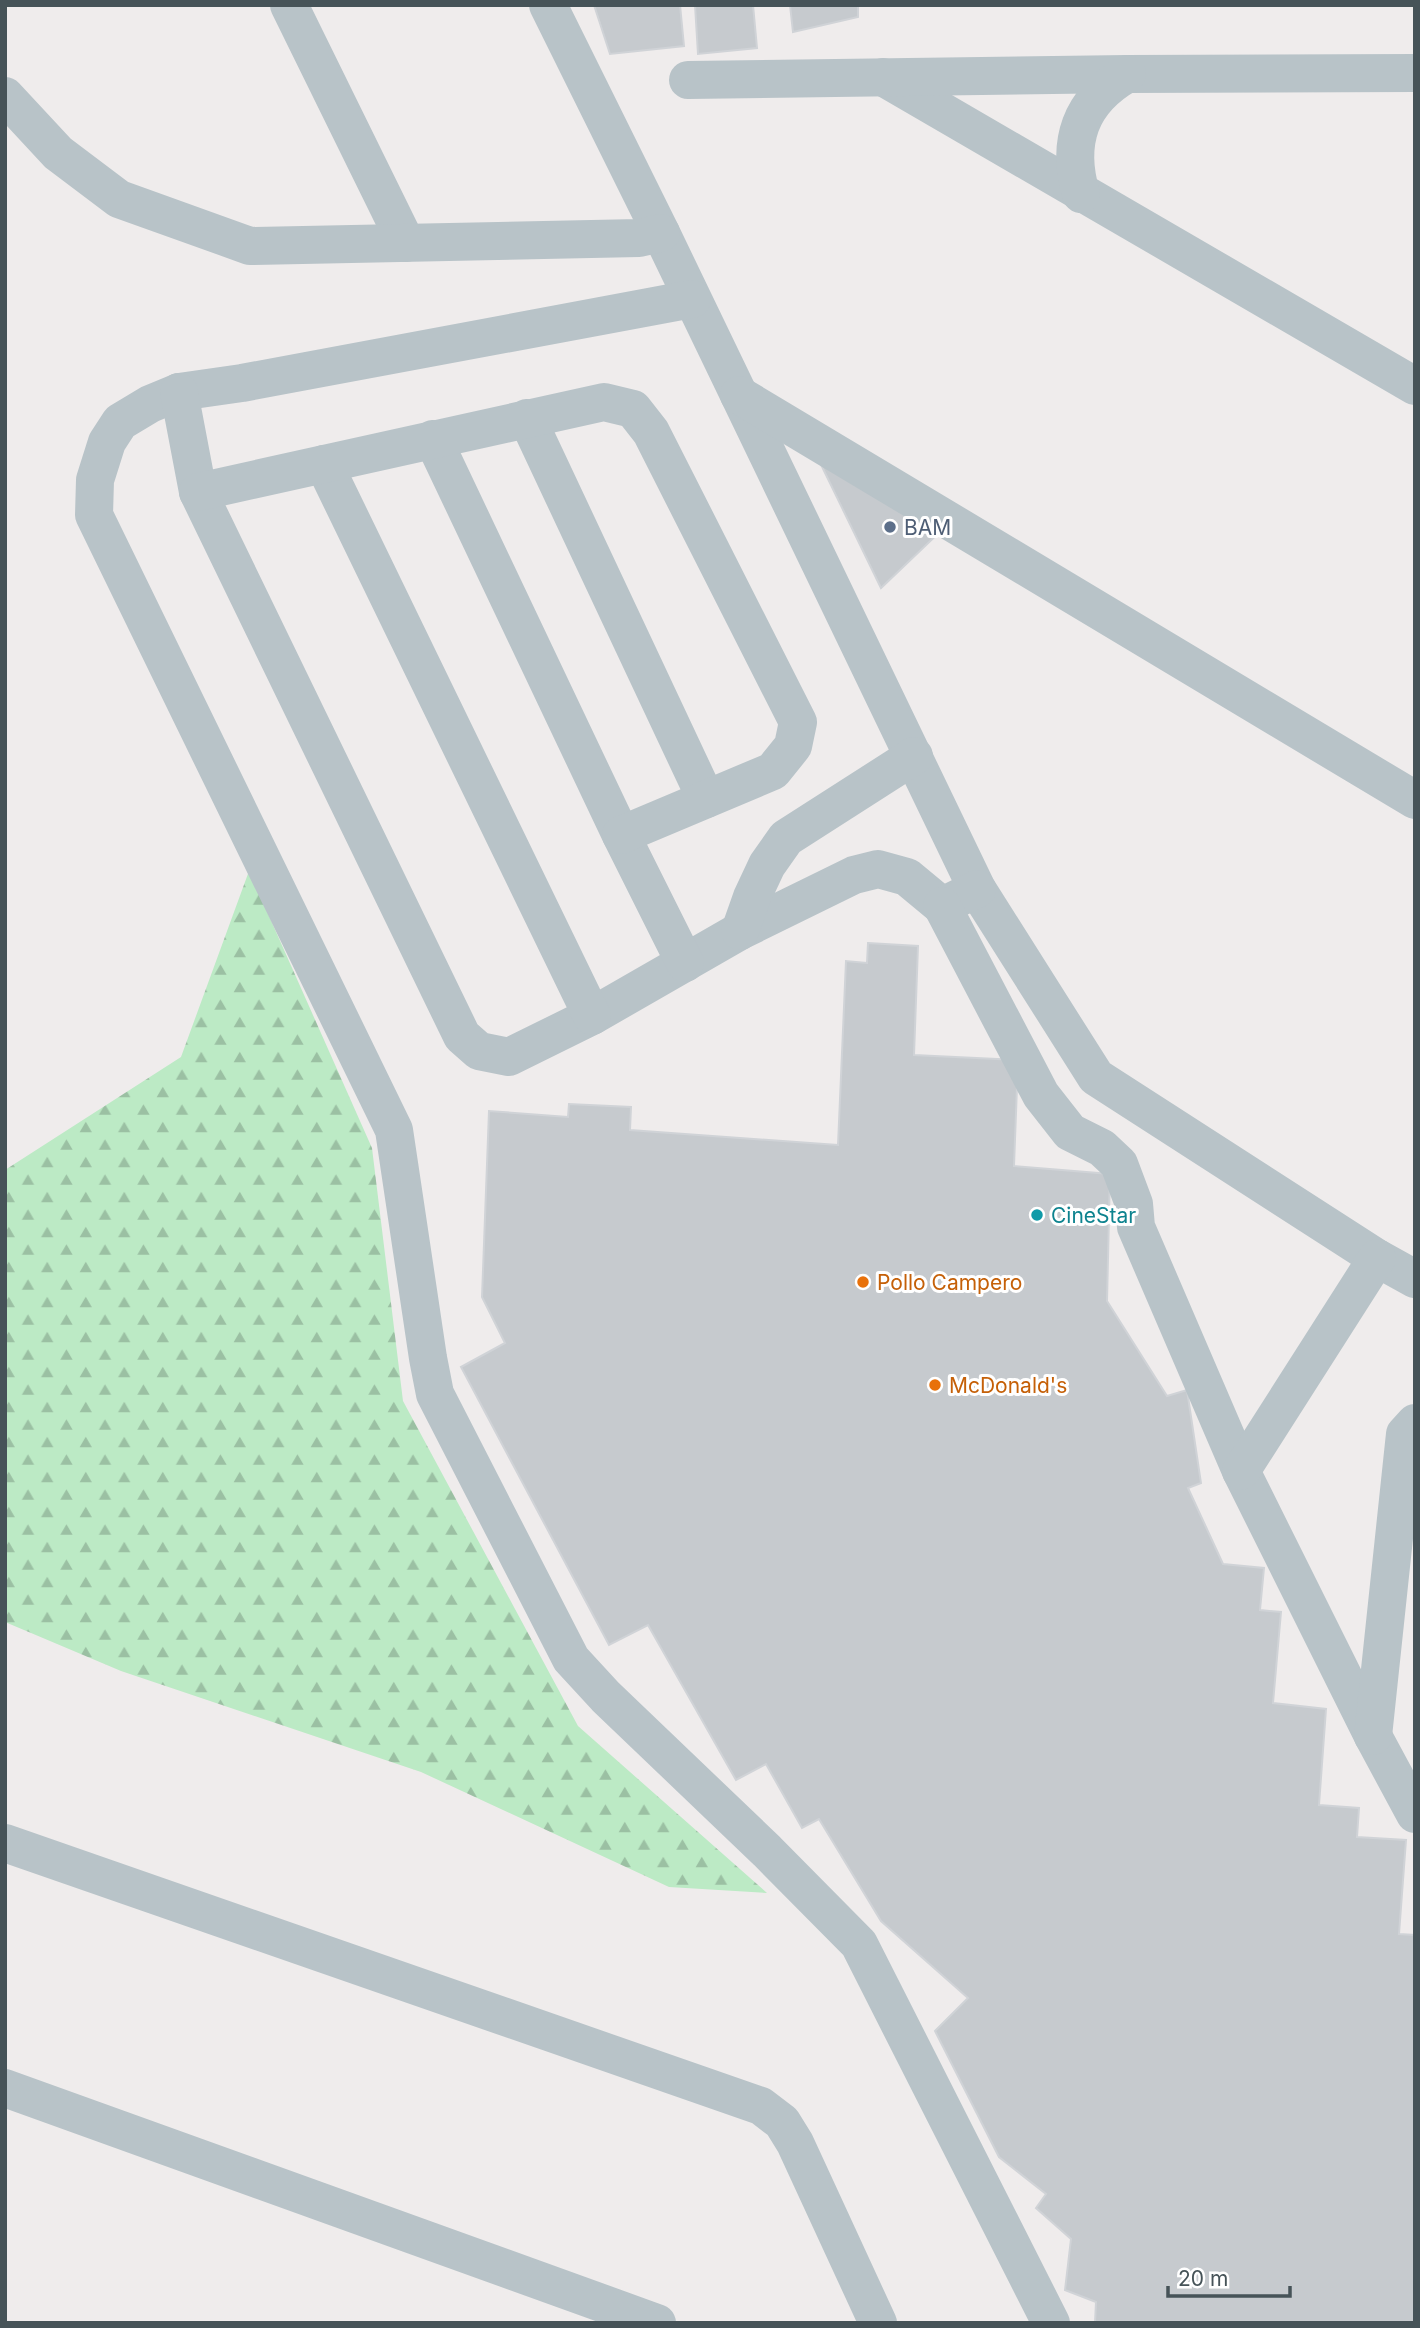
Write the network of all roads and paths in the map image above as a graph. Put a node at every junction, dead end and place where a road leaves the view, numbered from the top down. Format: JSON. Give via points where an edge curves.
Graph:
{"nodes":[{"id":1,"x":289,"y":5,"type":"edge"},
{"id":2,"x":548,"y":5,"type":"edge"},
{"id":3,"x":1415,"y":73,"type":"edge"},
{"id":4,"x":1127,"y":74,"type":"junction"},
{"id":5,"x":883,"y":77,"type":"junction"},
{"id":6,"x":688,"y":80,"type":"dead end"},
{"id":7,"x":5,"y":96,"type":"edge"},
{"id":8,"x":1081,"y":194,"type":"junction"},
{"id":9,"x":661,"y":233,"type":"junction"},
{"id":10,"x":406,"y":243,"type":"junction"},
{"id":11,"x":692,"y":299,"type":"junction"},
{"id":12,"x":1415,"y":386,"type":"edge"},
{"id":13,"x":178,"y":393,"type":"junction"},
{"id":14,"x":739,"y":395,"type":"junction"},
{"id":15,"x":527,"y":418,"type":"junction"},
{"id":16,"x":433,"y":439,"type":"junction"},
{"id":17,"x":324,"y":464,"type":"junction"},
{"id":18,"x":198,"y":492,"type":"junction"},
{"id":19,"x":914,"y":756,"type":"junction"},
{"id":20,"x":706,"y":799,"type":"junction"},
{"id":21,"x":1415,"y":800,"type":"edge"},
{"id":22,"x":621,"y":835,"type":"junction"},
{"id":23,"x":977,"y":889,"type":"junction"},
{"id":24,"x":942,"y":906,"type":"junction"},
{"id":25,"x":740,"y":932,"type":"junction"},
{"id":26,"x":685,"y":963,"type":"junction"},
{"id":27,"x":592,"y":1016,"type":"junction"},
{"id":28,"x":1377,"y":1258,"type":"junction"},
{"id":29,"x":1415,"y":1279,"type":"edge"},
{"id":30,"x":1415,"y":1423,"type":"edge"},
{"id":31,"x":1241,"y":1471,"type":"junction"},
{"id":32,"x":1373,"y":1736,"type":"junction"},
{"id":33,"x":1415,"y":1814,"type":"edge"},
{"id":34,"x":5,"y":1843,"type":"edge"},
{"id":35,"x":5,"y":2088,"type":"edge"},
{"id":36,"x":657,"y":2323,"type":"edge"},
{"id":37,"x":878,"y":2323,"type":"edge"},
{"id":38,"x":1051,"y":2323,"type":"edge"}],
"edges":[{"from":1,"to":10,"type":"street"},
{"from":2,"to":9,"type":"street"},
{"from":3,"to":4,"type":"street"},
{"from":4,"to":5,"type":"street"},
{"from":4,"to":8,"type":"street","via":[[1098,96],[1079,127],[1074,173]]},
{"from":5,"to":6,"type":"street"},
{"from":5,"to":8,"type":"street"},
{"from":7,"to":10,"type":"street","via":[[58,153],[119,199],[250,246]]},
{"from":8,"to":12,"type":"street"},
{"from":9,"to":10,"type":"street","via":[[639,238]]},
{"from":9,"to":11,"type":"street"},
{"from":11,"to":13,"type":"street"},
{"from":11,"to":14,"type":"street"},
{"from":13,"to":18,"type":"street"},
{"from":13,"to":38,"type":"street","via":[[120,422],[107,442],[95,480],[94,514],[394,1130],[435,1394],[571,1659],[859,1944]]},
{"from":14,"to":19,"type":"street"},
{"from":14,"to":21,"type":"street"},
{"from":15,"to":16,"type":"street"},
{"from":15,"to":20,"type":"street"},
{"from":15,"to":20,"type":"street","via":[[604,402],[632,409],[651,432],[798,722],[793,746],[773,771]]},
{"from":16,"to":17,"type":"street"},
{"from":16,"to":22,"type":"street"},
{"from":17,"to":18,"type":"street"},
{"from":17,"to":27,"type":"street"},
{"from":18,"to":27,"type":"street","via":[[462,1036],[480,1051],[509,1057]]},
{"from":19,"to":23,"type":"street"},
{"from":19,"to":25,"type":"street","via":[[786,838],[751,897]]},
{"from":20,"to":22,"type":"street"},
{"from":22,"to":26,"type":"street"},
{"from":23,"to":24,"type":"street"},
{"from":23,"to":28,"type":"street","via":[[1096,1077]]},
{"from":24,"to":25,"type":"street","via":[[907,877],[878,869]]},
{"from":24,"to":31,"type":"street","via":[[1041,1095],[1070,1132],[1102,1148],[1119,1164],[1134,1204],[1136,1227]]},
{"from":25,"to":26,"type":"street"},
{"from":26,"to":27,"type":"street"},
{"from":28,"to":29,"type":"street"},
{"from":28,"to":31,"type":"street"},
{"from":30,"to":32,"type":"street","via":[[1405,1434]]},
{"from":31,"to":32,"type":"street"},
{"from":32,"to":33,"type":"street"},
{"from":34,"to":37,"type":"street","via":[[761,2106],[782,2122],[795,2143]]},
{"from":35,"to":36,"type":"street"}]}
